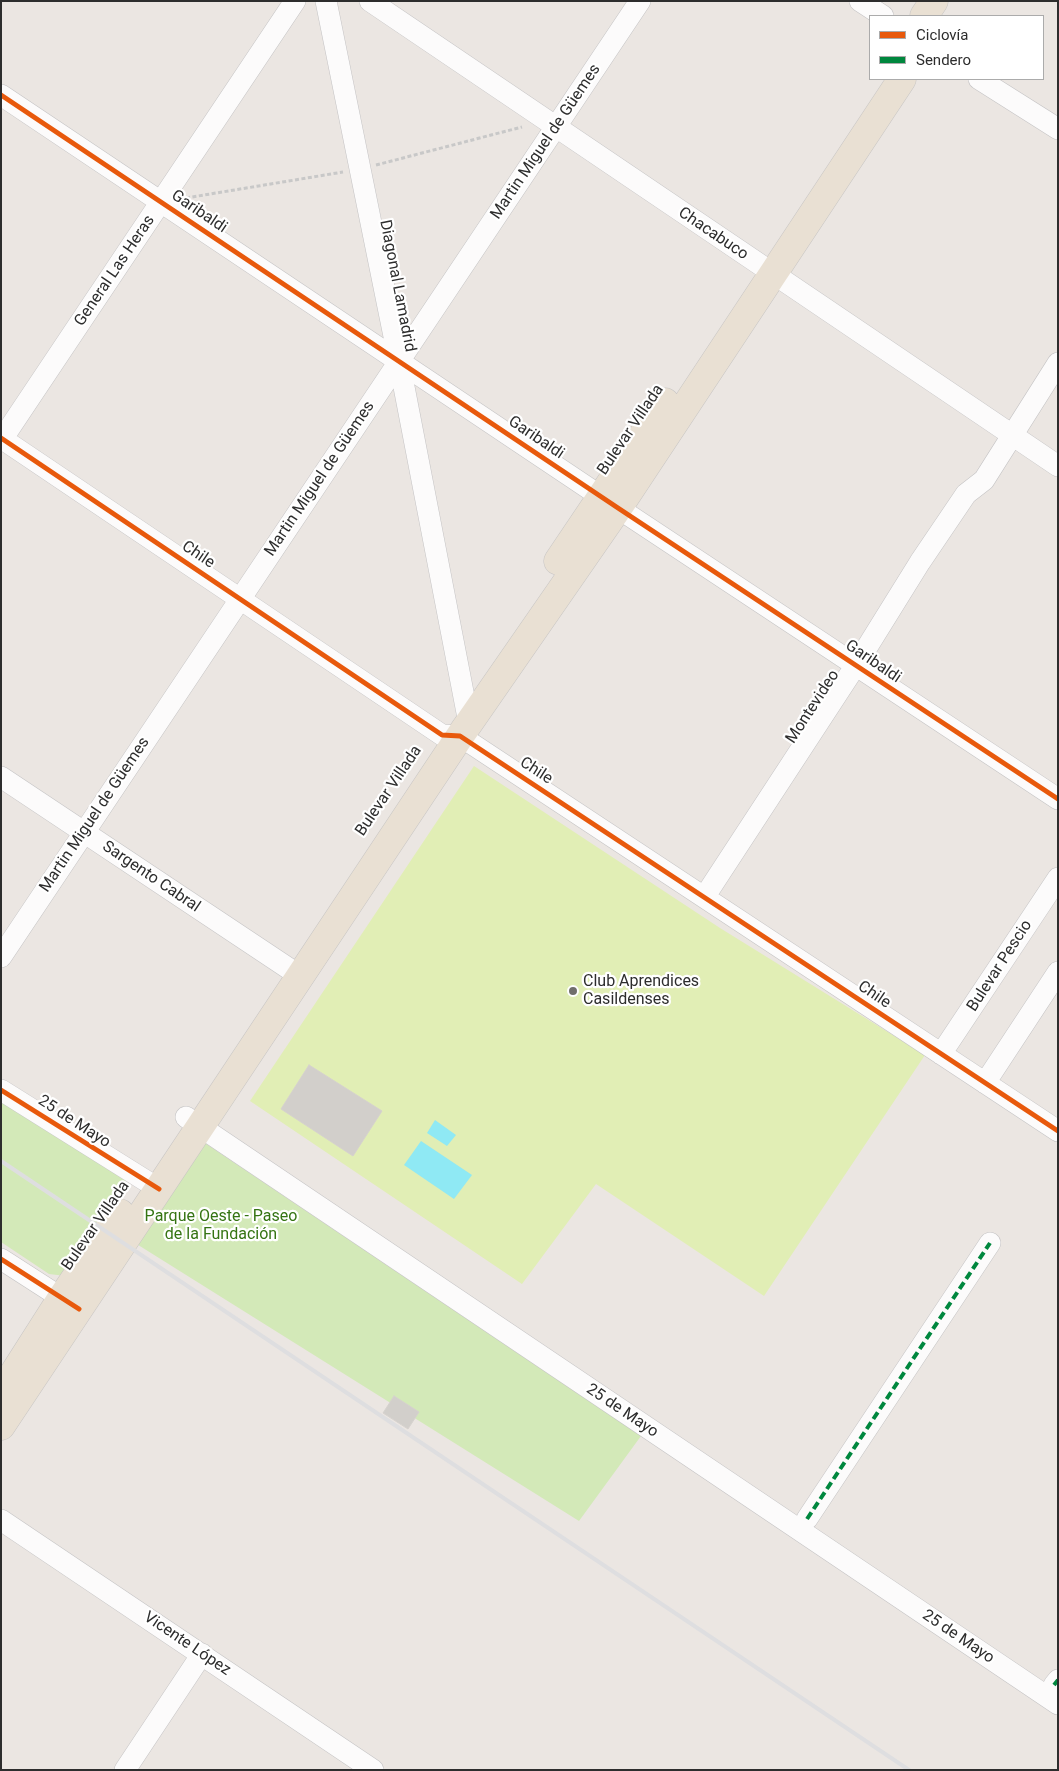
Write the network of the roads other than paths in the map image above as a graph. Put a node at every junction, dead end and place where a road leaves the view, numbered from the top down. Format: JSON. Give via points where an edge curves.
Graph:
{"nodes":[{"id":1,"x":295,"y":1,"type":"edge"},
{"id":2,"x":326,"y":1,"type":"edge"},
{"id":3,"x":370,"y":1,"type":"edge"},
{"id":4,"x":640,"y":1,"type":"edge"},
{"id":5,"x":860,"y":1,"type":"edge"},
{"id":6,"x":934,"y":1,"type":"edge"},
{"id":7,"x":954,"y":1,"type":"edge"},
{"id":8,"x":881,"y":15,"type":"edge"},
{"id":9,"x":925,"y":15,"type":"edge"},
{"id":10,"x":945,"y":15,"type":"edge"},
{"id":11,"x":881,"y":80,"type":"edge"},
{"id":12,"x":901,"y":80,"type":"edge"},
{"id":13,"x":981,"y":80,"type":"edge"},
{"id":14,"x":1,"y":95,"type":"edge"},
{"id":15,"x":556,"y":127,"type":"junction"},
{"id":16,"x":1058,"y":129,"type":"edge"},
{"id":17,"x":161,"y":202,"type":"junction"},
{"id":18,"x":765,"y":268,"type":"junction"},
{"id":19,"x":399,"y":361,"type":"junction"},
{"id":20,"x":1058,"y":363,"type":"edge"},
{"id":21,"x":1011,"y":435,"type":"junction"},
{"id":22,"x":2,"y":439,"type":"edge"},
{"id":23,"x":1058,"y":466,"type":"edge"},
{"id":24,"x":610,"y":502,"type":"junction"},
{"id":25,"x":240,"y":598,"type":"junction"},
{"id":26,"x":856,"y":665,"type":"junction"},
{"id":27,"x":458,"y":724,"type":"junction"},
{"id":28,"x":1,"y":777,"type":"edge"},
{"id":29,"x":1058,"y":799,"type":"edge"},
{"id":30,"x":83,"y":832,"type":"junction"},
{"id":31,"x":1058,"y":878,"type":"edge"},
{"id":32,"x":705,"y":896,"type":"junction"},
{"id":33,"x":1,"y":957,"type":"edge"},
{"id":34,"x":293,"y":972,"type":"junction"},
{"id":35,"x":1058,"y":972,"type":"edge"},
{"id":36,"x":941,"y":1054,"type":"junction"},
{"id":37,"x":985,"y":1083,"type":"junction"},
{"id":38,"x":1,"y":1090,"type":"edge"},
{"id":39,"x":197,"y":1116,"type":"junction"},
{"id":40,"x":1058,"y":1131,"type":"edge"},
{"id":41,"x":151,"y":1185,"type":"junction"},
{"id":42,"x":990,"y":1243,"type":"dead end"},
{"id":43,"x":1,"y":1259,"type":"edge"},
{"id":44,"x":70,"y":1304,"type":"junction"},
{"id":45,"x":1,"y":1393,"type":"edge"},
{"id":46,"x":1,"y":1426,"type":"edge"},
{"id":47,"x":807,"y":1519,"type":"junction"},
{"id":48,"x":1,"y":1520,"type":"edge"},
{"id":49,"x":202,"y":1654,"type":"junction"},
{"id":50,"x":1057,"y":1689,"type":"edge"},
{"id":51,"x":125,"y":1770,"type":"edge"},
{"id":52,"x":373,"y":1770,"type":"edge"}],
"edges":[{"from":1,"to":17,"type":"street","name":"General Las Heras"},
{"from":2,"to":19,"type":"street","name":"Diagonal Lamadrid"},
{"from":3,"to":15,"type":"street","name":"Chacabuco"},
{"from":4,"to":15,"type":"street","name":"Martin Miguel de Güemes"},
{"from":5,"to":8,"type":"street"},
{"from":6,"to":9,"type":"main road"},
{"from":7,"to":10,"type":"main road"},
{"from":11,"to":18,"type":"main road","name":"Bulevar Villada"},
{"from":12,"to":18,"type":"main road","name":"Bulevar Villada"},
{"from":13,"to":16,"type":"street"},
{"from":14,"to":17,"type":"street","name":"Garibaldi"},
{"from":15,"to":18,"type":"street","name":"Chacabuco"},
{"from":15,"to":19,"type":"street","name":"Martin Miguel de Güemes"},
{"from":17,"to":19,"type":"street","name":"Garibaldi"},
{"from":17,"to":22,"type":"street","name":"General Las Heras"},
{"from":18,"to":21,"type":"street","name":"Chacabuco"},
{"from":18,"to":24,"type":"main road","name":"Bulevar Villada"},
{"from":19,"to":24,"type":"street","name":"Garibaldi"},
{"from":19,"to":25,"type":"street","name":"Martin Miguel de Güemes"},
{"from":19,"to":27,"type":"street","name":"Diagonal Lamadrid"},
{"from":20,"to":21,"type":"street","name":"Montevideo"},
{"from":21,"to":23,"type":"street","name":"Chacabuco"},
{"from":21,"to":26,"type":"street","name":"Montevideo","via":[[984,480],[966,494],[920,562]]},
{"from":22,"to":25,"type":"street","name":"Chile"},
{"from":24,"to":26,"type":"street","name":"Garibaldi"},
{"from":24,"to":27,"type":"main road","name":"Bulevar Villada"},
{"from":25,"to":27,"type":"street","name":"Chile"},
{"from":25,"to":30,"type":"street","name":"Martin Miguel de Güemes"},
{"from":26,"to":29,"type":"street","name":"Garibaldi"},
{"from":26,"to":32,"type":"street","name":"Montevideo"},
{"from":27,"to":32,"type":"street","name":"Chile"},
{"from":27,"to":34,"type":"main road","name":"Bulevar Villada"},
{"from":28,"to":30,"type":"street","name":"Sargento Cabral"},
{"from":30,"to":33,"type":"street","name":"Martin Miguel de Güemes"},
{"from":30,"to":34,"type":"street","name":"Sargento Cabral"},
{"from":31,"to":36,"type":"street","name":"Bulevar Pescio"},
{"from":32,"to":36,"type":"street","name":"Chile"},
{"from":34,"to":39,"type":"main road","name":"Bulevar Villada"},
{"from":35,"to":37,"type":"street"},
{"from":36,"to":37,"type":"street","name":"Chile"},
{"from":37,"to":40,"type":"street","name":"Chile"},
{"from":38,"to":41,"type":"street","name":"25 de Mayo"},
{"from":39,"to":41,"type":"main road","name":"Bulevar Villada"},
{"from":39,"to":47,"type":"street","name":"25 de Mayo"},
{"from":39,"to":50,"type":"street","name":"25 de Mayo"},
{"from":41,"to":44,"type":"main road","name":"Bulevar Villada"},
{"from":42,"to":47,"type":"street"},
{"from":43,"to":44,"type":"street"},
{"from":44,"to":45,"type":"main road","name":"Bulevar Villada"},
{"from":44,"to":46,"type":"main road","name":"Bulevar Villada"},
{"from":47,"to":50,"type":"street","name":"25 de Mayo"},
{"from":48,"to":49,"type":"street","name":"Vicente López"},
{"from":49,"to":51,"type":"street"},
{"from":49,"to":52,"type":"street","name":"Vicente López"}]}
